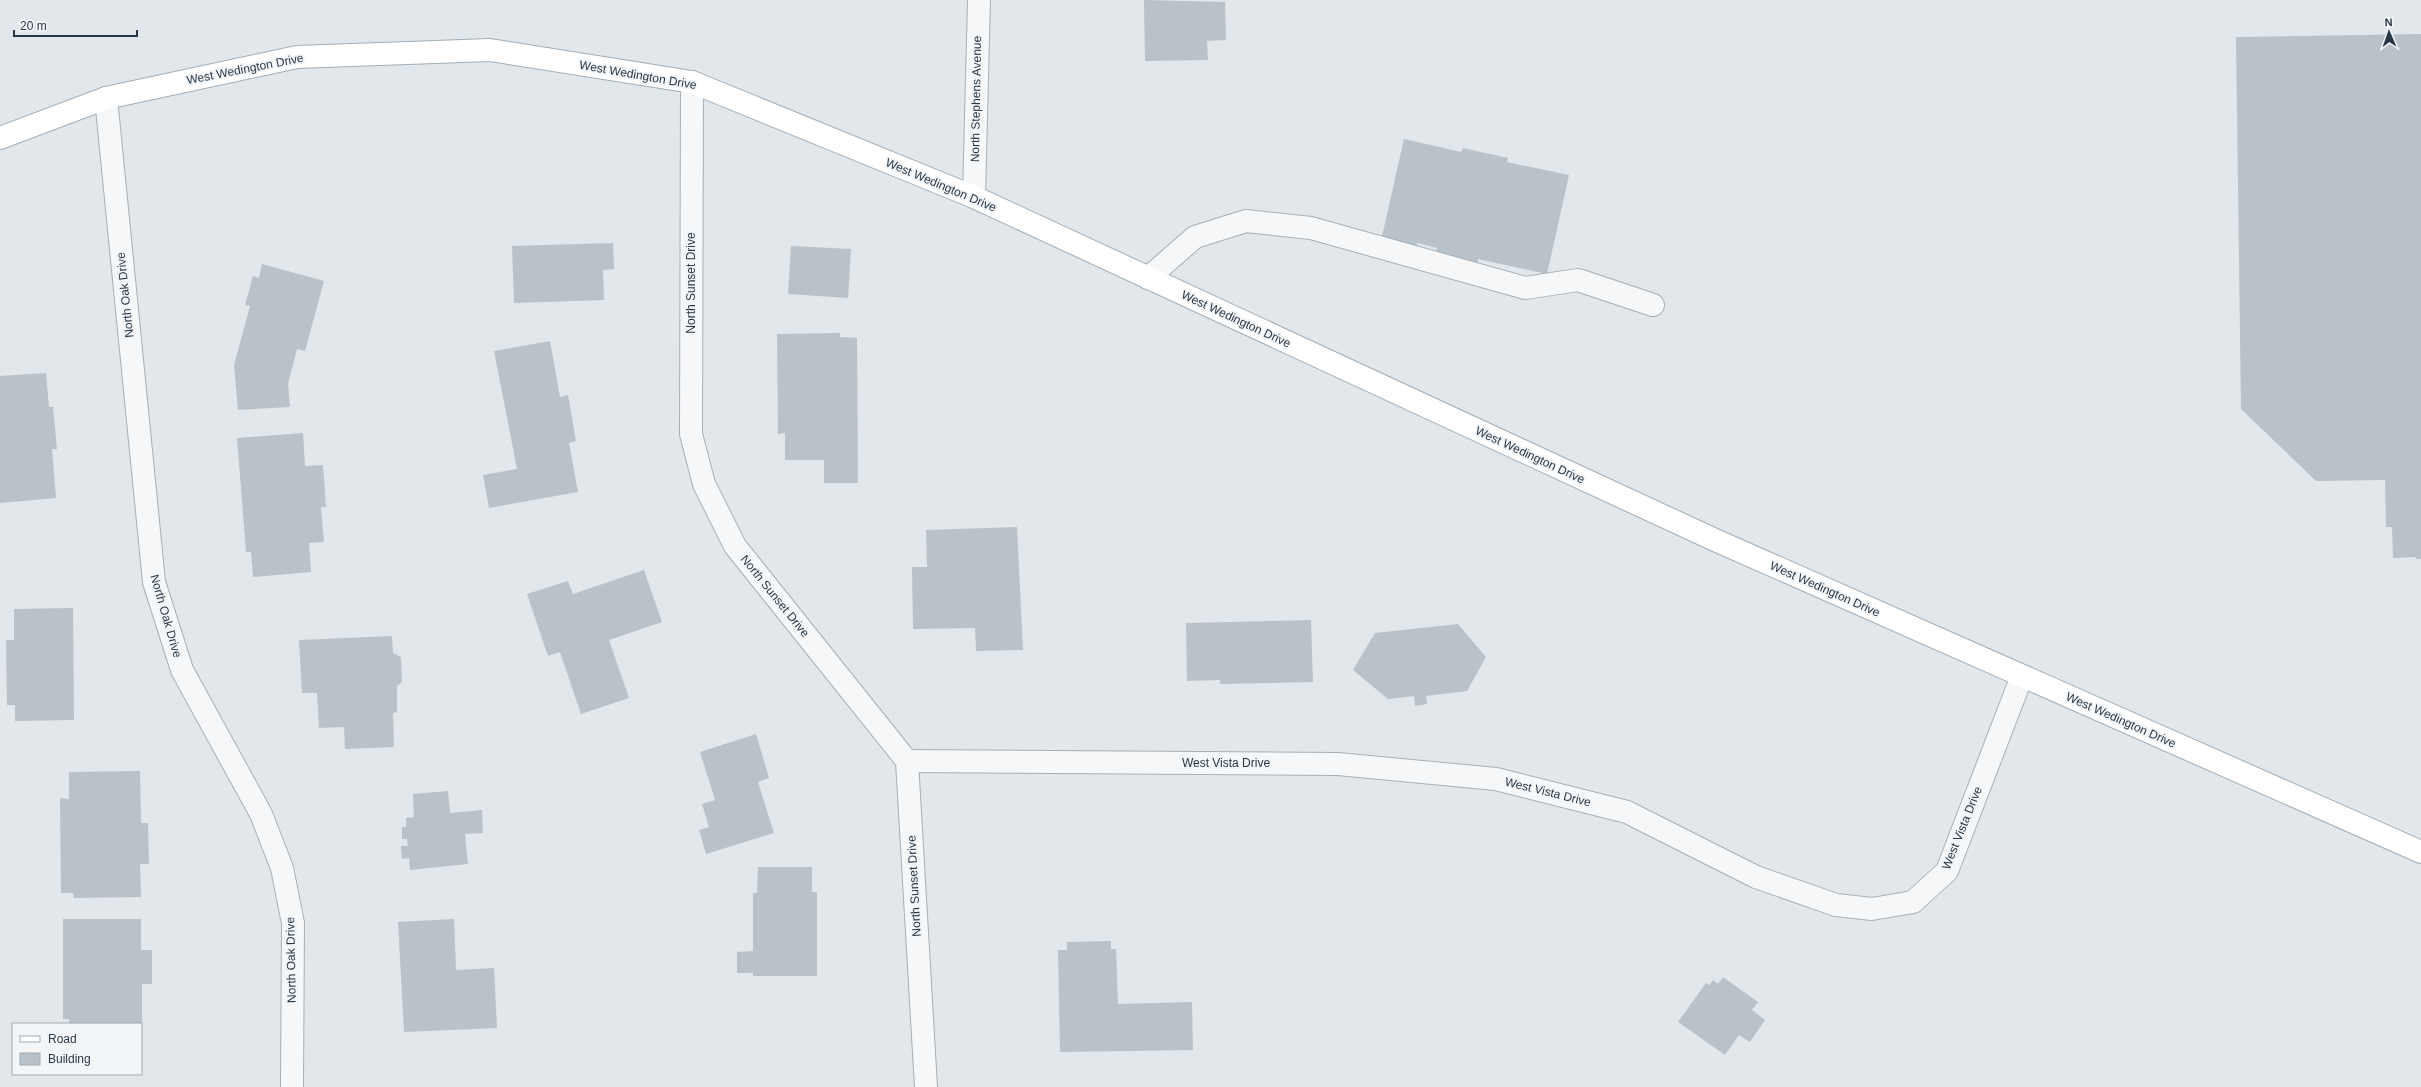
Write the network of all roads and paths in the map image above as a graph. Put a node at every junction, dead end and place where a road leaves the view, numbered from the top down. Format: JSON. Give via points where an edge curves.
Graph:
{"nodes":[{"id":1,"x":979,"y":0,"type":"edge"},
{"id":2,"x":692,"y":82,"type":"junction"},
{"id":3,"x":106,"y":98,"type":"junction"},
{"id":4,"x":0,"y":138,"type":"edge"},
{"id":5,"x":974,"y":197,"type":"junction"},
{"id":6,"x":1148,"y":278,"type":"junction"},
{"id":7,"x":1653,"y":305,"type":"dead end"},
{"id":8,"x":2022,"y":676,"type":"junction"},
{"id":9,"x":907,"y":761,"type":"junction"},
{"id":10,"x":2421,"y":852,"type":"edge"},
{"id":11,"x":292,"y":1087,"type":"edge"},
{"id":12,"x":926,"y":1087,"type":"edge"}],
"edges":[{"from":1,"to":5,"type":"street","name":"North Stephens Avenue"},
{"from":2,"to":3,"type":"main road","name":"West Wedington Drive","via":[[490,50],[297,57]]},
{"from":2,"to":5,"type":"main road","name":"West Wedington Drive"},
{"from":2,"to":9,"type":"street","name":"North Sunset Drive","via":[[691,434],[704,484],[735,546]]},
{"from":3,"to":4,"type":"main road","name":"West Wedington Drive"},
{"from":3,"to":11,"type":"street","name":"North Oak Drive","via":[[154,582],[182,670],[261,814],[282,868],[293,923]]},
{"from":5,"to":6,"type":"main road","name":"West Wedington Drive"},
{"from":6,"to":7,"type":"street","via":[[1195,237],[1246,220],[1311,228],[1525,288],[1578,280]]},
{"from":6,"to":8,"type":"main road","name":"West Wedington Drive","via":[[1715,540]]},
{"from":8,"to":9,"type":"street","name":"West Vista Drive","via":[[1946,871],[1913,902],[1872,909],[1836,904],[1756,877],[1627,812],[1496,779],[1338,764]]},
{"from":8,"to":10,"type":"main road","name":"West Wedington Drive"},
{"from":9,"to":12,"type":"street","name":"North Sunset Drive"}]}
